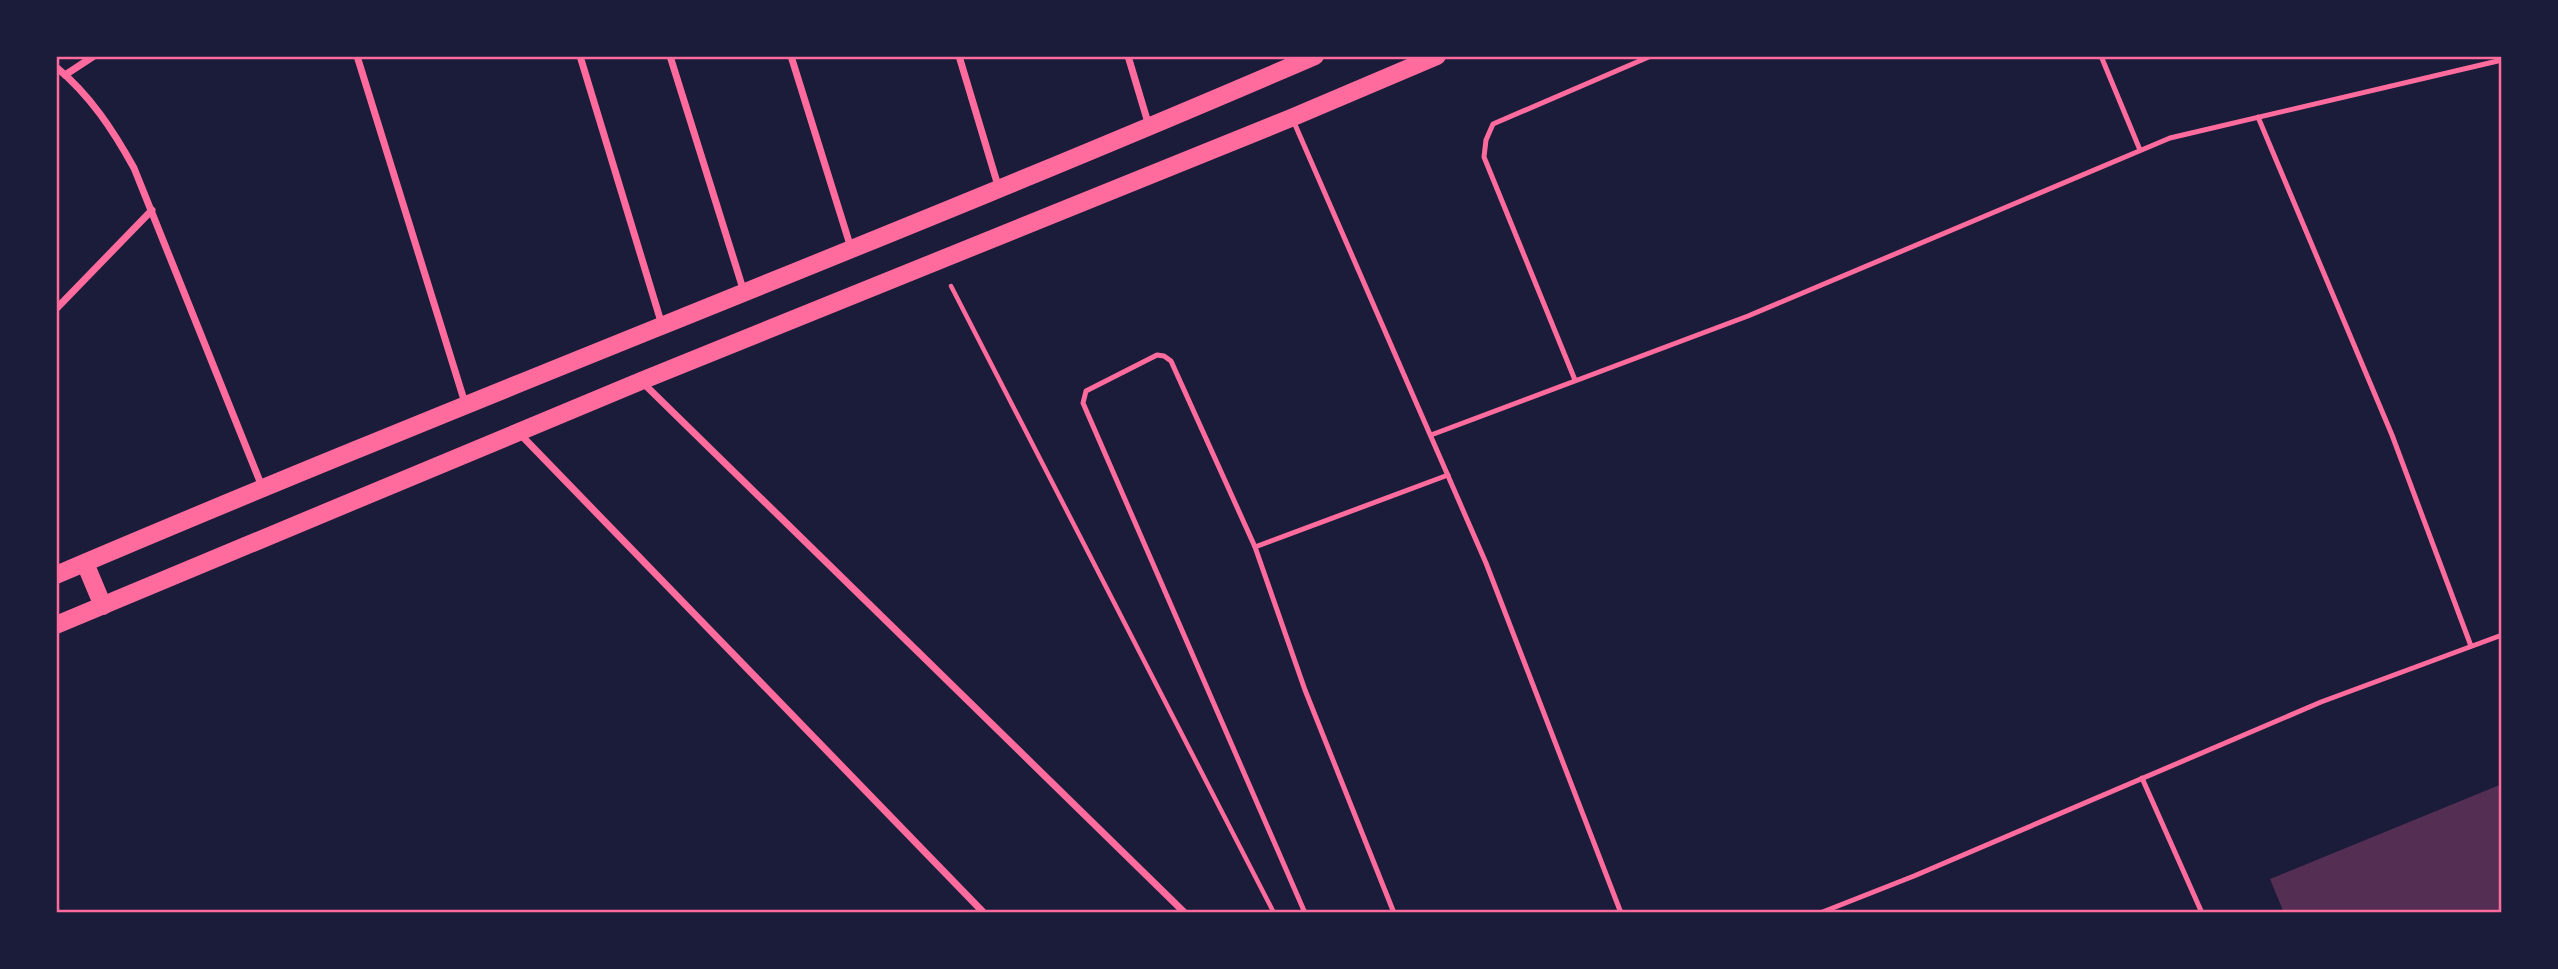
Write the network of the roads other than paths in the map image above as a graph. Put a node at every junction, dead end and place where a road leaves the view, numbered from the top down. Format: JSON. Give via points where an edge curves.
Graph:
{"nodes":[{"id":1,"x":94,"y":56,"type":"edge"},
{"id":2,"x":357,"y":56,"type":"edge"},
{"id":3,"x":580,"y":56,"type":"edge"},
{"id":4,"x":670,"y":56,"type":"edge"},
{"id":5,"x":791,"y":56,"type":"edge"},
{"id":6,"x":958,"y":56,"type":"edge"},
{"id":7,"x":1128,"y":56,"type":"edge"},
{"id":8,"x":1315,"y":56,"type":"edge"},
{"id":9,"x":1437,"y":56,"type":"edge"},
{"id":10,"x":1651,"y":56,"type":"edge"},
{"id":11,"x":2101,"y":56,"type":"edge"},
{"id":12,"x":2502,"y":60,"type":"edge"},
{"id":13,"x":56,"y":68,"type":"edge"},
{"id":14,"x":65,"y":75,"type":"junction"},
{"id":15,"x":2258,"y":117,"type":"junction"},
{"id":16,"x":1292,"y":118,"type":"junction"},
{"id":17,"x":1150,"y":127,"type":"junction"},
{"id":18,"x":2140,"y":150,"type":"junction"},
{"id":19,"x":999,"y":188,"type":"junction"},
{"id":20,"x":152,"y":210,"type":"junction"},
{"id":21,"x":851,"y":248,"type":"junction"},
{"id":22,"x":744,"y":292,"type":"junction"},
{"id":23,"x":56,"y":309,"type":"edge"},
{"id":24,"x":662,"y":325,"type":"junction"},
{"id":25,"x":1575,"y":380,"type":"junction"},
{"id":26,"x":641,"y":381,"type":"junction"},
{"id":27,"x":465,"y":404,"type":"junction"},
{"id":28,"x":519,"y":433,"type":"junction"},
{"id":29,"x":1431,"y":435,"type":"junction"},
{"id":30,"x":1448,"y":475,"type":"junction"},
{"id":31,"x":263,"y":490,"type":"junction"},
{"id":32,"x":1255,"y":547,"type":"junction"},
{"id":33,"x":85,"y":563,"type":"junction"},
{"id":34,"x":56,"y":575,"type":"edge"},
{"id":35,"x":103,"y":606,"type":"junction"},
{"id":36,"x":56,"y":625,"type":"edge"},
{"id":37,"x":2502,"y":635,"type":"edge"},
{"id":38,"x":2471,"y":646,"type":"junction"},
{"id":39,"x":2142,"y":778,"type":"junction"},
{"id":40,"x":984,"y":913,"type":"edge"},
{"id":41,"x":1185,"y":913,"type":"edge"},
{"id":42,"x":1305,"y":913,"type":"edge"},
{"id":43,"x":1394,"y":913,"type":"edge"},
{"id":44,"x":1621,"y":913,"type":"edge"},
{"id":45,"x":1820,"y":913,"type":"edge"},
{"id":46,"x":2202,"y":913,"type":"edge"}],
"edges":[{"from":1,"to":14,"type":"street"},
{"from":2,"to":27,"type":"street"},
{"from":3,"to":24,"type":"street"},
{"from":4,"to":22,"type":"street"},
{"from":5,"to":21,"type":"street"},
{"from":6,"to":19,"type":"street"},
{"from":7,"to":17,"type":"street"},
{"from":8,"to":17,"type":"main road"},
{"from":9,"to":16,"type":"main road"},
{"from":10,"to":25,"type":"lane","via":[[1493,124],[1486,140],[1484,157]]},
{"from":11,"to":18,"type":"lane"},
{"from":12,"to":15,"type":"lane"},
{"from":13,"to":14,"type":"street"},
{"from":14,"to":20,"type":"street","via":[[115,134]]},
{"from":15,"to":18,"type":"lane"},
{"from":15,"to":38,"type":"lane","via":[[2392,435]]},
{"from":16,"to":26,"type":"main road"},
{"from":16,"to":29,"type":"lane"},
{"from":17,"to":19,"type":"main road"},
{"from":18,"to":25,"type":"lane","via":[[1761,310]]},
{"from":19,"to":21,"type":"main road"},
{"from":20,"to":23,"type":"street"},
{"from":20,"to":31,"type":"street"},
{"from":21,"to":22,"type":"main road"},
{"from":22,"to":24,"type":"main road"},
{"from":24,"to":27,"type":"main road"},
{"from":25,"to":29,"type":"lane"},
{"from":26,"to":28,"type":"main road"},
{"from":26,"to":41,"type":"street"},
{"from":27,"to":31,"type":"main road"},
{"from":28,"to":35,"type":"main road"},
{"from":28,"to":40,"type":"street"},
{"from":29,"to":30,"type":"lane"},
{"from":30,"to":32,"type":"lane"},
{"from":30,"to":44,"type":"lane"},
{"from":31,"to":33,"type":"main road"},
{"from":32,"to":42,"type":"lane","via":[[1171,361],[1157,355],[1086,391],[1083,403],[1088,418]]},
{"from":32,"to":43,"type":"lane","via":[[1305,690]]},
{"from":33,"to":34,"type":"main road"},
{"from":33,"to":35,"type":"main road"},
{"from":35,"to":36,"type":"main road"},
{"from":37,"to":38,"type":"lane"},
{"from":38,"to":39,"type":"lane","via":[[2321,702]]},
{"from":39,"to":45,"type":"lane"},
{"from":39,"to":46,"type":"lane"}]}
